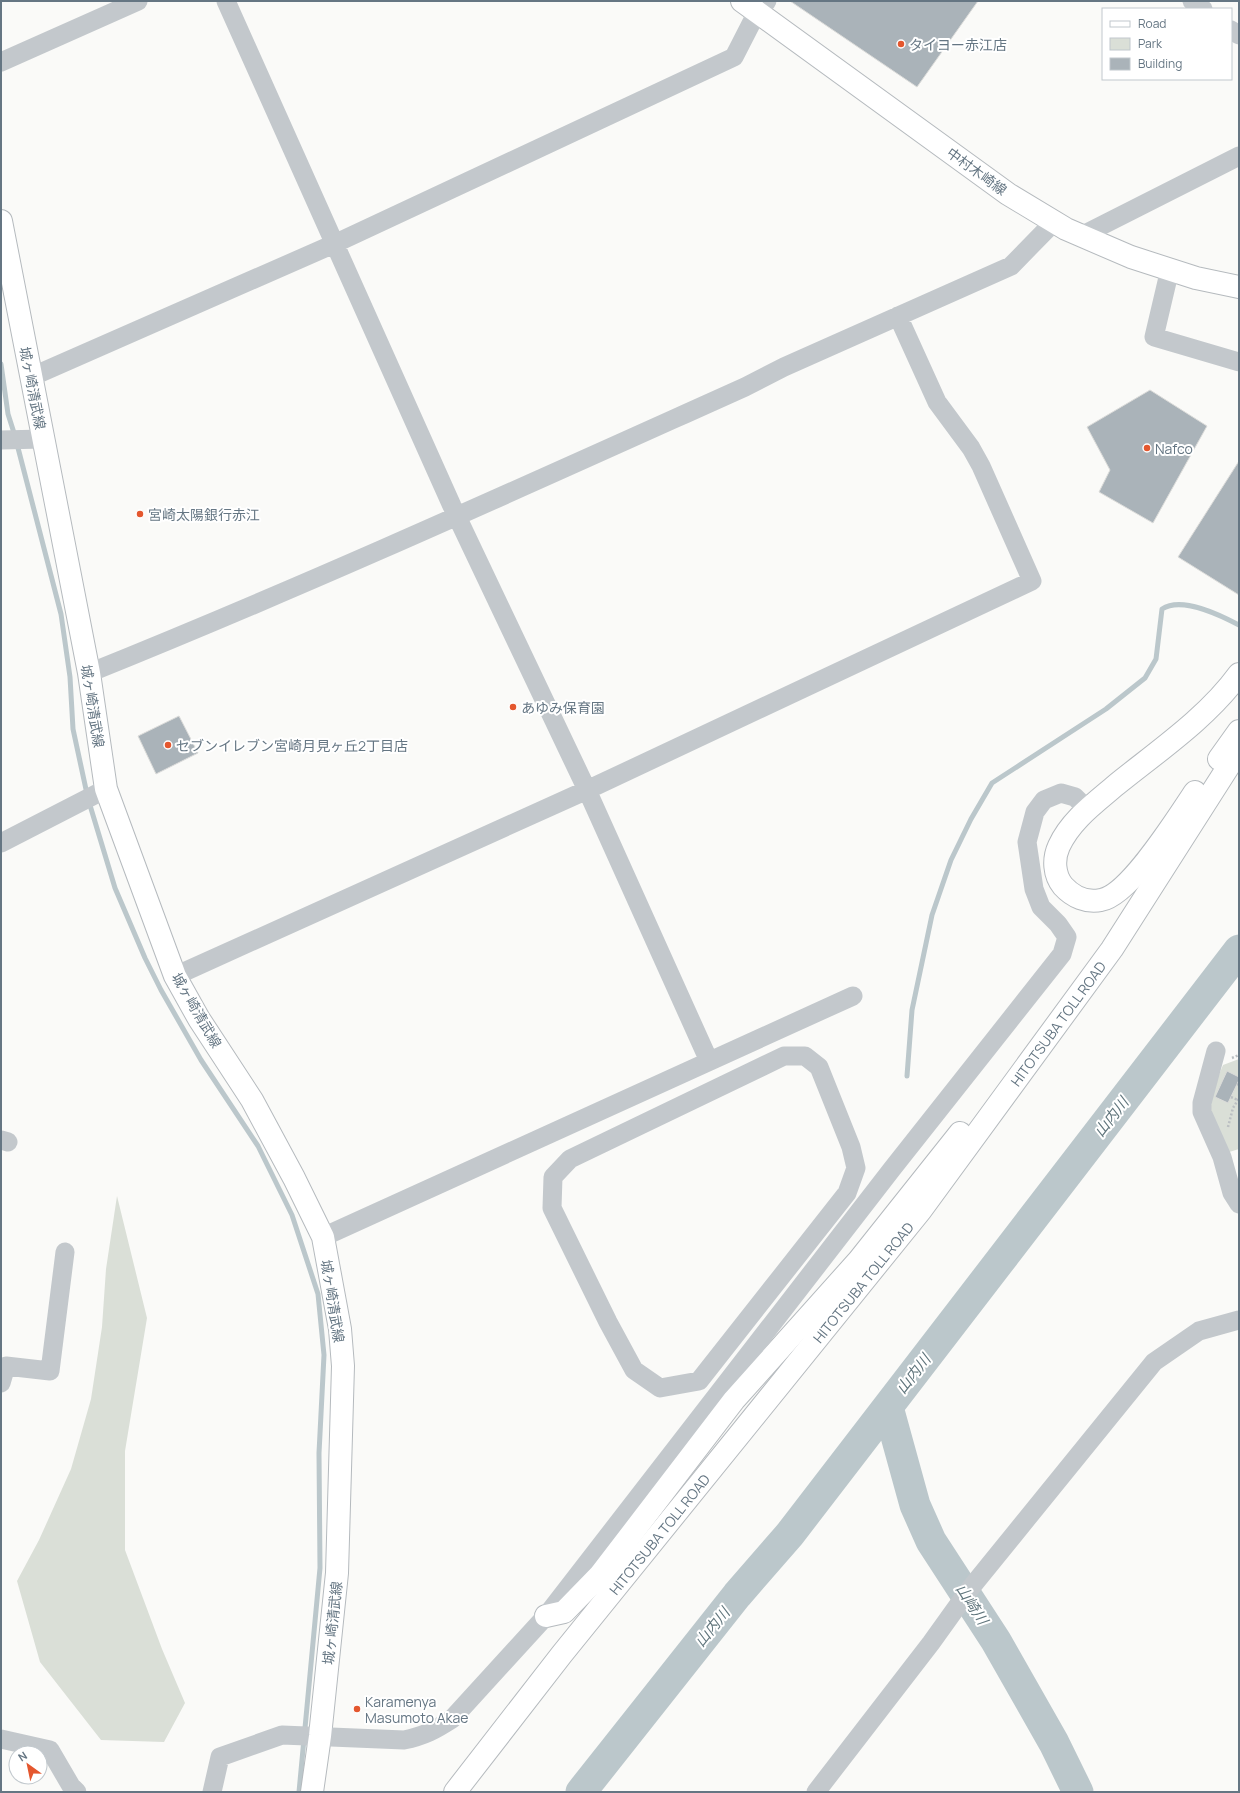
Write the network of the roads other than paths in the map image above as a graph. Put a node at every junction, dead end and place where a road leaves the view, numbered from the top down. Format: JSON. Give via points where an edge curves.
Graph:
{"nodes":[{"id":1,"x":138,"y":1,"type":"edge"},
{"id":2,"x":226,"y":1,"type":"edge"},
{"id":3,"x":1192,"y":1,"type":"edge"},
{"id":4,"x":755,"y":5,"type":"edge"},
{"id":5,"x":1202,"y":8,"type":"edge"},
{"id":6,"x":1,"y":62,"type":"edge"},
{"id":7,"x":1239,"y":156,"type":"edge"},
{"id":8,"x":1,"y":221,"type":"edge"},
{"id":9,"x":1054,"y":222,"type":"junction"},
{"id":10,"x":1081,"y":236,"type":"junction"},
{"id":11,"x":334,"y":244,"type":"junction"},
{"id":12,"x":1170,"y":269,"type":"junction"},
{"id":13,"x":1239,"y":287,"type":"edge"},
{"id":14,"x":898,"y":316,"type":"junction"},
{"id":15,"x":1239,"y":362,"type":"edge"},
{"id":16,"x":31,"y":377,"type":"junction"},
{"id":17,"x":35,"y":439,"type":"junction"},
{"id":18,"x":2,"y":440,"type":"edge"},
{"id":19,"x":457,"y":517,"type":"junction"},
{"id":20,"x":89,"y":673,"type":"junction"},
{"id":21,"x":1239,"y":674,"type":"edge"},
{"id":22,"x":1239,"y":731,"type":"edge"},
{"id":23,"x":1239,"y":750,"type":"edge"},
{"id":24,"x":587,"y":790,"type":"junction"},
{"id":25,"x":102,"y":791,"type":"junction"},
{"id":26,"x":1086,"y":809,"type":"junction"},
{"id":27,"x":1,"y":843,"type":"edge"},
{"id":28,"x":175,"y":976,"type":"junction"},
{"id":29,"x":853,"y":996,"type":"dead end"},
{"id":30,"x":1216,"y":1051,"type":"dead end"},
{"id":31,"x":1036,"y":1053,"type":"junction"},
{"id":32,"x":709,"y":1061,"type":"junction"},
{"id":33,"x":688,"y":1070,"type":"junction"},
{"id":34,"x":699,"y":1096,"type":"junction"},
{"id":35,"x":1239,"y":1204,"type":"edge"},
{"id":36,"x":323,"y":1236,"type":"junction"},
{"id":37,"x":65,"y":1252,"type":"dead end"},
{"id":38,"x":1239,"y":1320,"type":"edge"},
{"id":39,"x":1,"y":1383,"type":"edge"},
{"id":40,"x":546,"y":1616,"type":"junction"},
{"id":41,"x":320,"y":1736,"type":"junction"},
{"id":42,"x":1,"y":1739,"type":"edge"},
{"id":43,"x":77,"y":1792,"type":"edge"},
{"id":44,"x":212,"y":1792,"type":"edge"},
{"id":45,"x":312,"y":1792,"type":"edge"},
{"id":46,"x":454,"y":1792,"type":"edge"},
{"id":47,"x":816,"y":1792,"type":"edge"}],
"edges":[{"from":1,"to":6,"type":"street"},
{"from":2,"to":11,"type":"street"},
{"from":3,"to":5,"type":"street"},
{"from":4,"to":9,"type":"main road","name":"中村木崎線","via":[[1008,194]]},
{"from":4,"to":11,"type":"street","via":[[734,57]]},
{"from":7,"to":10,"type":"street"},
{"from":8,"to":16,"type":"main road","name":"城ヶ崎清武線"},
{"from":9,"to":10,"type":"main road","name":"中村木崎線"},
{"from":9,"to":14,"type":"street","via":[[1012,266]]},
{"from":10,"to":12,"type":"main road","name":"中村木崎線","via":[[1131,257]]},
{"from":11,"to":16,"type":"street"},
{"from":11,"to":19,"type":"street"},
{"from":12,"to":13,"type":"main road","name":"中村木崎線","via":[[1196,278]]},
{"from":12,"to":15,"type":"street","via":[[1154,337]]},
{"from":14,"to":19,"type":"street"},
{"from":14,"to":24,"type":"street","via":[[936,402],[971,448],[981,466],[1032,581]]},
{"from":16,"to":17,"type":"main road","name":"城ヶ崎清武線"},
{"from":17,"to":18,"type":"street"},
{"from":17,"to":20,"type":"main road","name":"城ヶ崎清武線"},
{"from":19,"to":20,"type":"street","via":[[194,631]]},
{"from":19,"to":24,"type":"street"},
{"from":20,"to":25,"type":"main road","name":"城ヶ崎清武線"},
{"from":21,"to":26,"type":"main road","via":[[1226,692],[1200,717]]},
{"from":22,"to":26,"type":"main road","via":[[1142,867],[1116,893],[1102,900],[1085,900],[1072,895],[1062,885],[1054,863],[1069,829]]},
{"from":23,"to":31,"type":"main road","name":"HITOTSUBA TOLL ROAD","via":[[1112,949]]},
{"from":24,"to":28,"type":"street"},
{"from":24,"to":32,"type":"street"},
{"from":25,"to":27,"type":"street"},
{"from":25,"to":28,"type":"main road","name":"城ヶ崎清武線"},
{"from":26,"to":40,"type":"street","via":[[1075,797],[1061,793],[1044,800],[1035,812],[1027,842],[1034,889],[1041,907],[1067,937],[1062,954]]},
{"from":28,"to":36,"type":"main road","name":"城ヶ崎清武線","via":[[252,1100]]},
{"from":29,"to":32,"type":"street"},
{"from":30,"to":35,"type":"street","via":[[1202,1103],[1202,1112],[1222,1156],[1232,1193]]},
{"from":31,"to":40,"type":"main road","via":[[982,1106],[859,1260],[734,1400],[600,1575],[564,1612]]},
{"from":31,"to":46,"type":"main road","name":"HITOTSUBA TOLL ROAD","via":[[921,1210],[562,1654]]},
{"from":32,"to":33,"type":"street"},
{"from":33,"to":34,"type":"street"},
{"from":33,"to":36,"type":"street","via":[[537,1141]]},
{"from":34,"to":34,"type":"street","via":[[570,1159],[553,1177],[552,1208],[608,1322],[634,1370],[660,1388],[699,1381],[847,1193],[856,1168],[851,1148],[819,1067],[805,1056],[784,1056]]},
{"from":36,"to":41,"type":"main road","name":"城ヶ崎清武線","via":[[340,1329],[343,1366],[337,1573]]},
{"from":37,"to":39,"type":"street","via":[[50,1371],[6,1366]]},
{"from":38,"to":47,"type":"street","via":[[1199,1331],[1154,1362],[969,1590]]},
{"from":40,"to":41,"type":"street","via":[[452,1719],[439,1728],[422,1736],[404,1740]]},
{"from":41,"to":44,"type":"street","via":[[282,1735],[220,1757]]},
{"from":41,"to":45,"type":"main road","name":"城ヶ崎清武線"},
{"from":42,"to":43,"type":"street","via":[[50,1750]]}]}
